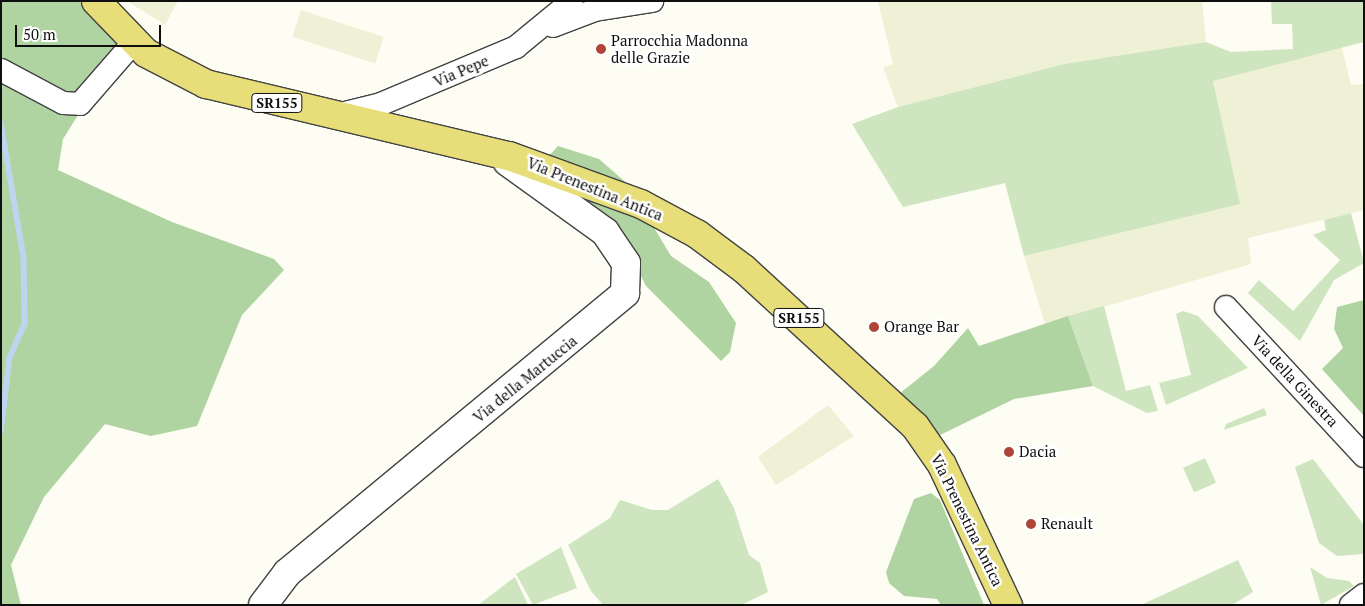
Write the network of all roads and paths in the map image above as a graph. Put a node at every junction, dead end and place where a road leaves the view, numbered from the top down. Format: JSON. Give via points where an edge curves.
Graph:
{"nodes":[{"id":1,"x":96,"y":1,"type":"edge"},
{"id":2,"x":572,"y":1,"type":"edge"},
{"id":3,"x":652,"y":1,"type":"edge"},
{"id":4,"x":532,"y":38,"type":"junction"},
{"id":5,"x":133,"y":43,"type":"junction"},
{"id":6,"x":4,"y":71,"type":"edge"},
{"id":7,"x":336,"y":116,"type":"junction"},
{"id":8,"x":486,"y":149,"type":"junction"},
{"id":9,"x":1226,"y":307,"type":"dead end"},
{"id":10,"x":1364,"y":456,"type":"edge"},
{"id":11,"x":1364,"y":595,"type":"edge"},
{"id":12,"x":263,"y":605,"type":"edge"},
{"id":13,"x":1008,"y":605,"type":"edge"},
{"id":14,"x":1350,"y":605,"type":"edge"}],
"edges":[{"from":1,"to":5,"type":"main road","name":"Via Prenestina Antica","number":"SR155"},
{"from":2,"to":4,"type":"street","name":"Via Pepe"},
{"from":3,"to":4,"type":"street","via":[[584,13]]},
{"from":4,"to":7,"type":"street","name":"Via Pepe","via":[[405,94]]},
{"from":5,"to":6,"type":"street","via":[[80,104],[63,103]]},
{"from":5,"to":7,"type":"main road","name":"Via Prenestina Antica","number":"SR155","via":[[178,71],[214,87]]},
{"from":7,"to":8,"type":"main road","name":"Via Prenestina Antica","number":"SR155"},
{"from":8,"to":12,"type":"street","name":"Via della Martuccia","via":[[598,225],[626,263],[628,288],[619,301],[287,573]]},
{"from":8,"to":13,"type":"main road","name":"Via Prenestina Antica","number":"SR155","via":[[656,212],[697,234],[744,269],[873,384],[923,435],[954,488]]},
{"from":9,"to":10,"type":"street","name":"Via della Ginestra"},
{"from":11,"to":14,"type":"street"}]}
